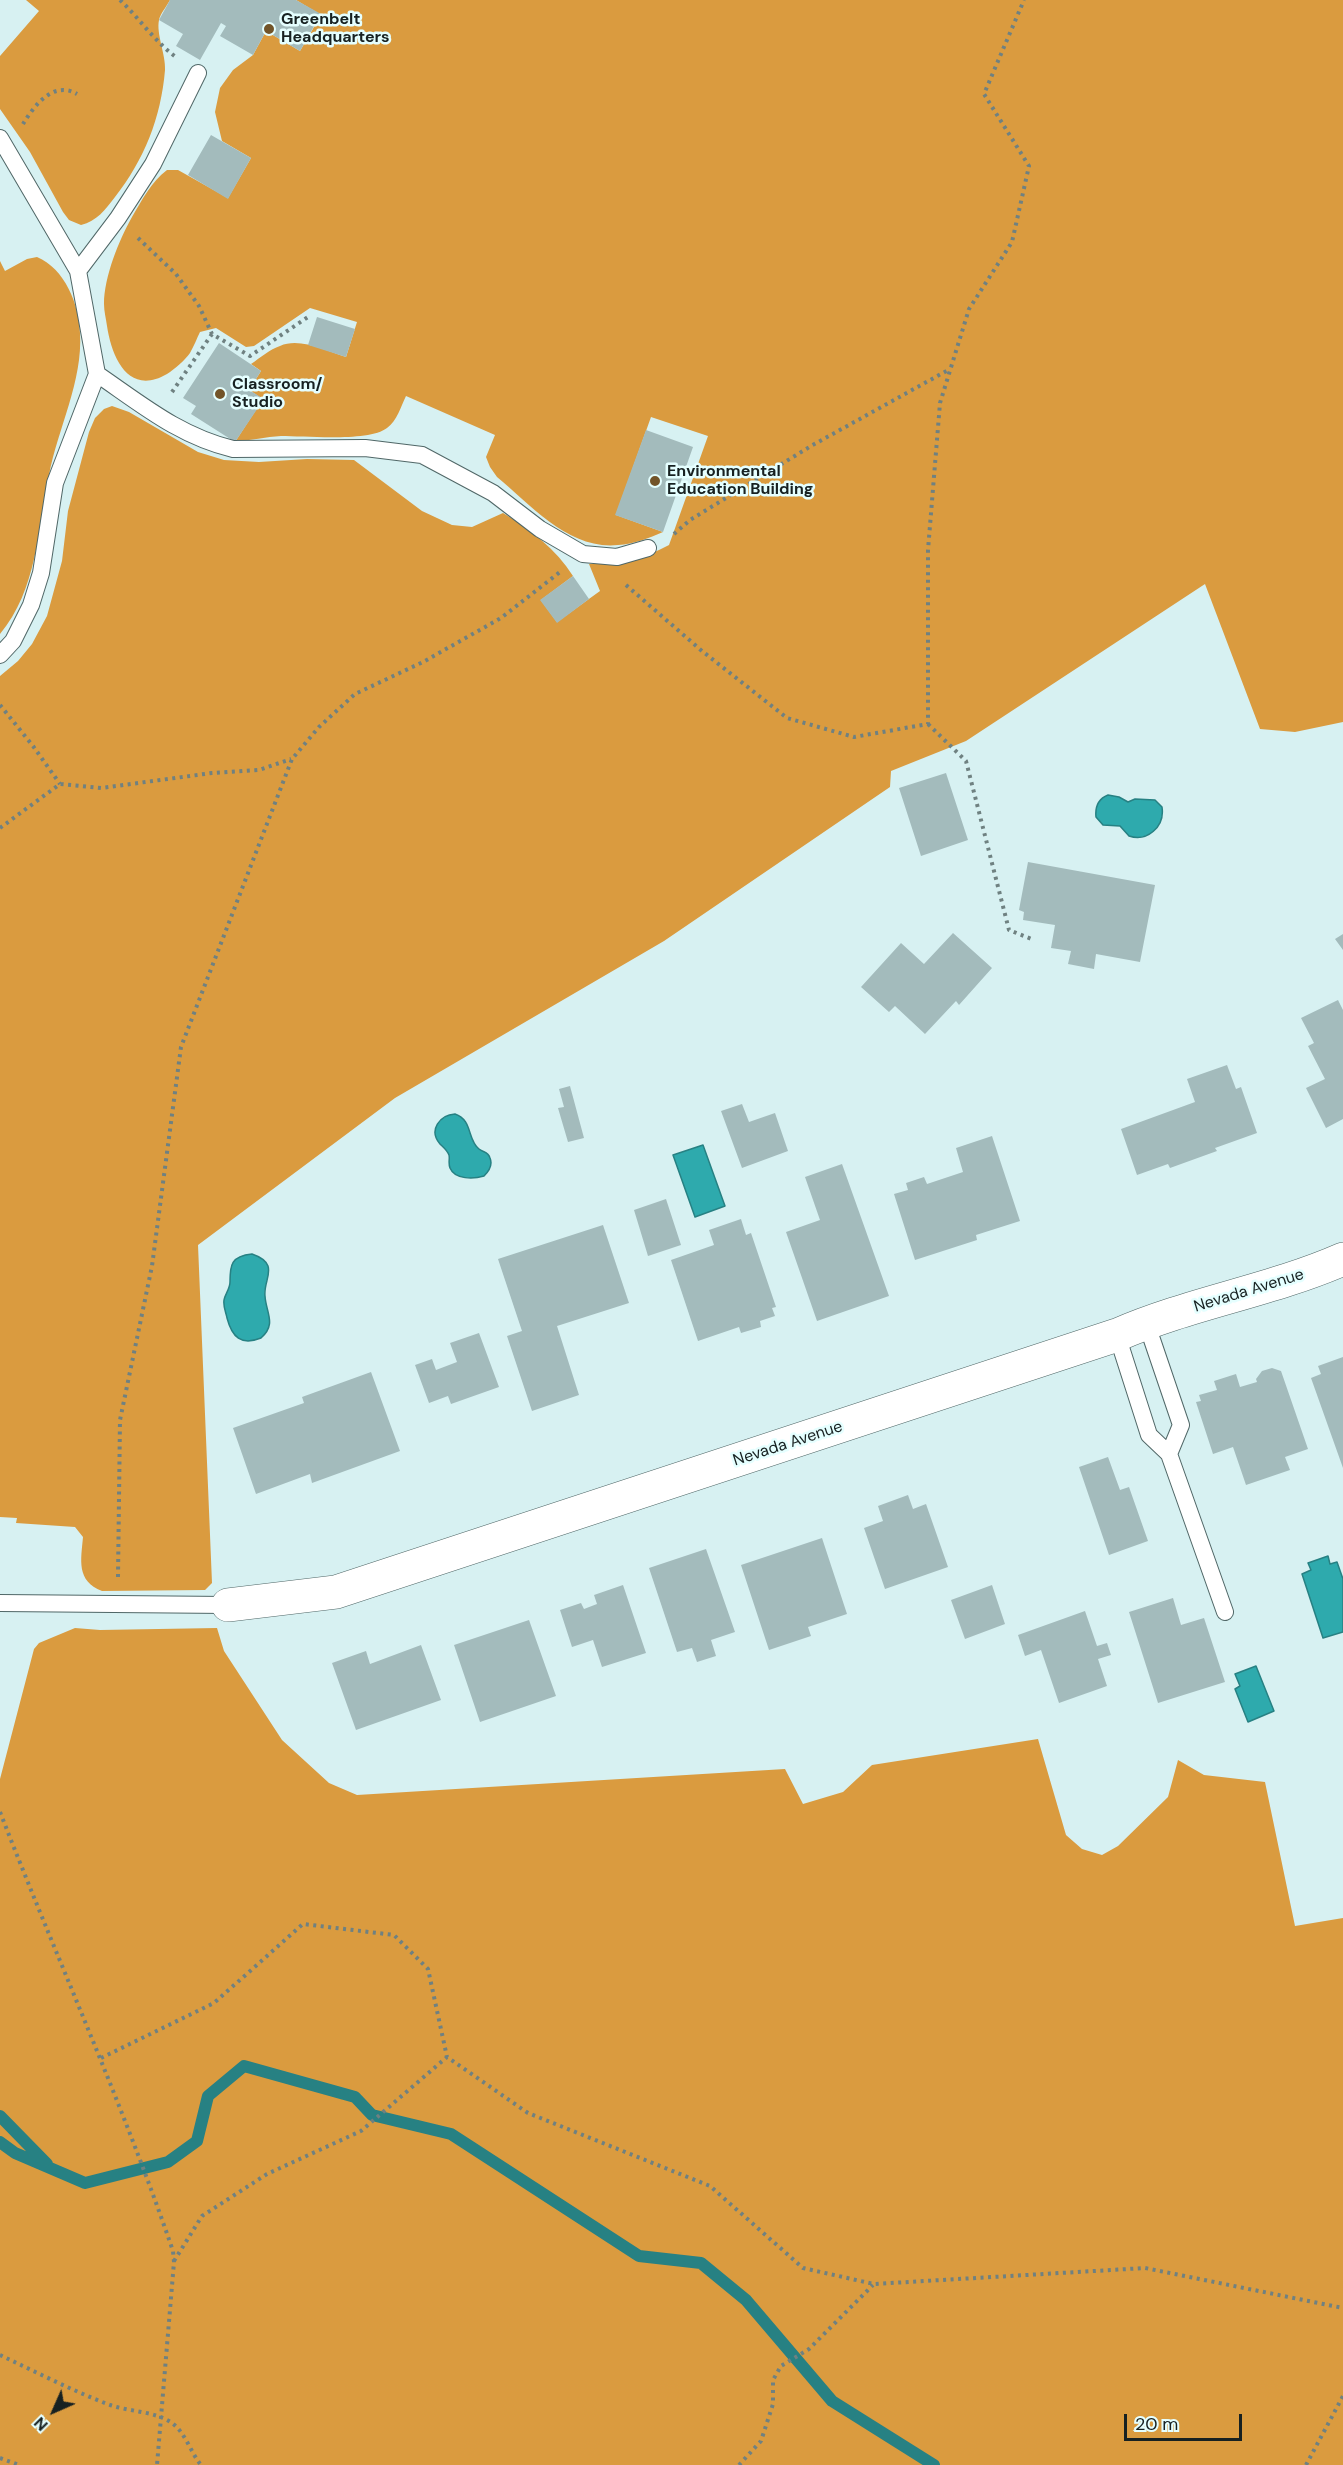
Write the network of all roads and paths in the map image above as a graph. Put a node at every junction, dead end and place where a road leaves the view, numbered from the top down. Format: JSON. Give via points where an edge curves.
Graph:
{"nodes":[{"id":1,"x":120,"y":0,"type":"edge"},
{"id":2,"x":1024,"y":0,"type":"edge"},
{"id":3,"x":198,"y":73,"type":"joint"},
{"id":4,"x":77,"y":94,"type":"dead end"},
{"id":5,"x":3,"y":144,"type":"edge"},
{"id":6,"x":118,"y":218,"type":"junction"},
{"id":7,"x":78,"y":271,"type":"junction"},
{"id":8,"x":311,"y":315,"type":"dead end"},
{"id":9,"x":212,"y":334,"type":"junction"},
{"id":10,"x":951,"y":368,"type":"junction"},
{"id":11,"x":97,"y":374,"type":"junction"},
{"id":12,"x":156,"y":415,"type":"junction"},
{"id":13,"x":648,"y":548,"type":"joint"},
{"id":14,"x":583,"y":554,"type":"junction"},
{"id":15,"x":0,"y":655,"type":"edge"},
{"id":16,"x":0,"y":705,"type":"edge"},
{"id":17,"x":928,"y":724,"type":"junction"},
{"id":18,"x":292,"y":759,"type":"junction"},
{"id":19,"x":60,"y":784,"type":"junction"},
{"id":20,"x":0,"y":828,"type":"edge"},
{"id":21,"x":1034,"y":940,"type":"dead end"},
{"id":22,"x":1343,"y":1259,"type":"edge"},
{"id":23,"x":1131,"y":1329,"type":"junction"},
{"id":24,"x":1170,"y":1454,"type":"junction"},
{"id":25,"x":0,"y":1603,"type":"edge"},
{"id":26,"x":117,"y":1605,"type":"junction"},
{"id":27,"x":228,"y":1605,"type":"joint"},
{"id":28,"x":1225,"y":1612,"type":"dead end"},
{"id":29,"x":0,"y":1812,"type":"edge"},
{"id":30,"x":447,"y":2057,"type":"junction"},
{"id":31,"x":101,"y":2058,"type":"junction"},
{"id":32,"x":174,"y":2262,"type":"junction"},
{"id":33,"x":874,"y":2284,"type":"junction"},
{"id":34,"x":1343,"y":2308,"type":"edge"},
{"id":35,"x":0,"y":2355,"type":"edge"},
{"id":36,"x":1343,"y":2396,"type":"edge"},
{"id":37,"x":161,"y":2418,"type":"junction"},
{"id":38,"x":0,"y":2458,"type":"edge"},
{"id":39,"x":19,"y":2465,"type":"edge"},
{"id":40,"x":158,"y":2465,"type":"edge"},
{"id":41,"x":201,"y":2465,"type":"edge"},
{"id":42,"x":739,"y":2465,"type":"edge"},
{"id":43,"x":1306,"y":2465,"type":"edge"}],
"edges":[{"from":1,"to":3,"type":"path","via":[[166,50]]},
{"from":2,"to":10,"type":"path","via":[[984,94],[1029,166],[1012,242],[969,309]]},
{"from":3,"to":6,"type":"lane","via":[[153,164]]},
{"from":4,"to":5,"type":"path","via":[[58,90],[40,101]]},
{"from":5,"to":7,"type":"lane"},
{"from":6,"to":7,"type":"lane"},
{"from":6,"to":9,"type":"path","via":[[176,274],[199,306]]},
{"from":7,"to":11,"type":"lane"},
{"from":8,"to":9,"type":"path","via":[[250,356]]},
{"from":9,"to":12,"type":"path"},
{"from":10,"to":13,"type":"path","via":[[811,446]]},
{"from":10,"to":17,"type":"path","via":[[940,403],[928,550]]},
{"from":11,"to":12,"type":"lane"},
{"from":11,"to":15,"type":"lane","via":[[56,483],[41,573],[31,605],[13,641]]},
{"from":12,"to":14,"type":"lane","via":[[189,435],[233,449],[365,448],[422,455],[493,493],[540,529]]},
{"from":13,"to":14,"type":"lane","via":[[617,557]]},
{"from":14,"to":17,"type":"path","via":[[632,589],[787,718],[854,737]]},
{"from":14,"to":18,"type":"path","via":[[501,618],[356,694],[319,727]]},
{"from":16,"to":19,"type":"path"},
{"from":17,"to":21,"type":"path","via":[[966,760],[1009,930]]},
{"from":18,"to":19,"type":"path","via":[[259,770],[101,788]]},
{"from":18,"to":26,"type":"path","via":[[181,1047],[152,1266],[120,1420]]},
{"from":19,"to":20,"type":"path"},
{"from":22,"to":23,"type":"street","name":"Nevada Avenue"},
{"from":23,"to":24,"type":"lane","via":[[1149,1435]]},
{"from":23,"to":24,"type":"lane","via":[[1181,1425]]},
{"from":23,"to":27,"type":"street","name":"Nevada Avenue","via":[[336,1592]]},
{"from":24,"to":28,"type":"lane"},
{"from":25,"to":26,"type":"lane"},
{"from":26,"to":27,"type":"lane"},
{"from":29,"to":31,"type":"path"},
{"from":30,"to":31,"type":"path","via":[[428,1969],[394,1935],[303,1924],[214,2003]]},
{"from":30,"to":32,"type":"path","via":[[361,2131],[267,2174],[202,2216]]},
{"from":30,"to":33,"type":"path","via":[[528,2113],[710,2186],[803,2268]]},
{"from":31,"to":32,"type":"path","via":[[146,2174]]},
{"from":32,"to":37,"type":"path"},
{"from":33,"to":34,"type":"path","via":[[1145,2268]]},
{"from":33,"to":42,"type":"path","via":[[808,2349],[780,2366],[773,2380],[773,2404],[761,2441]]},
{"from":35,"to":37,"type":"path","via":[[111,2405]]},
{"from":36,"to":43,"type":"path"},
{"from":37,"to":40,"type":"path"},
{"from":37,"to":41,"type":"path","via":[[181,2432]]},
{"from":38,"to":39,"type":"path"}]}
